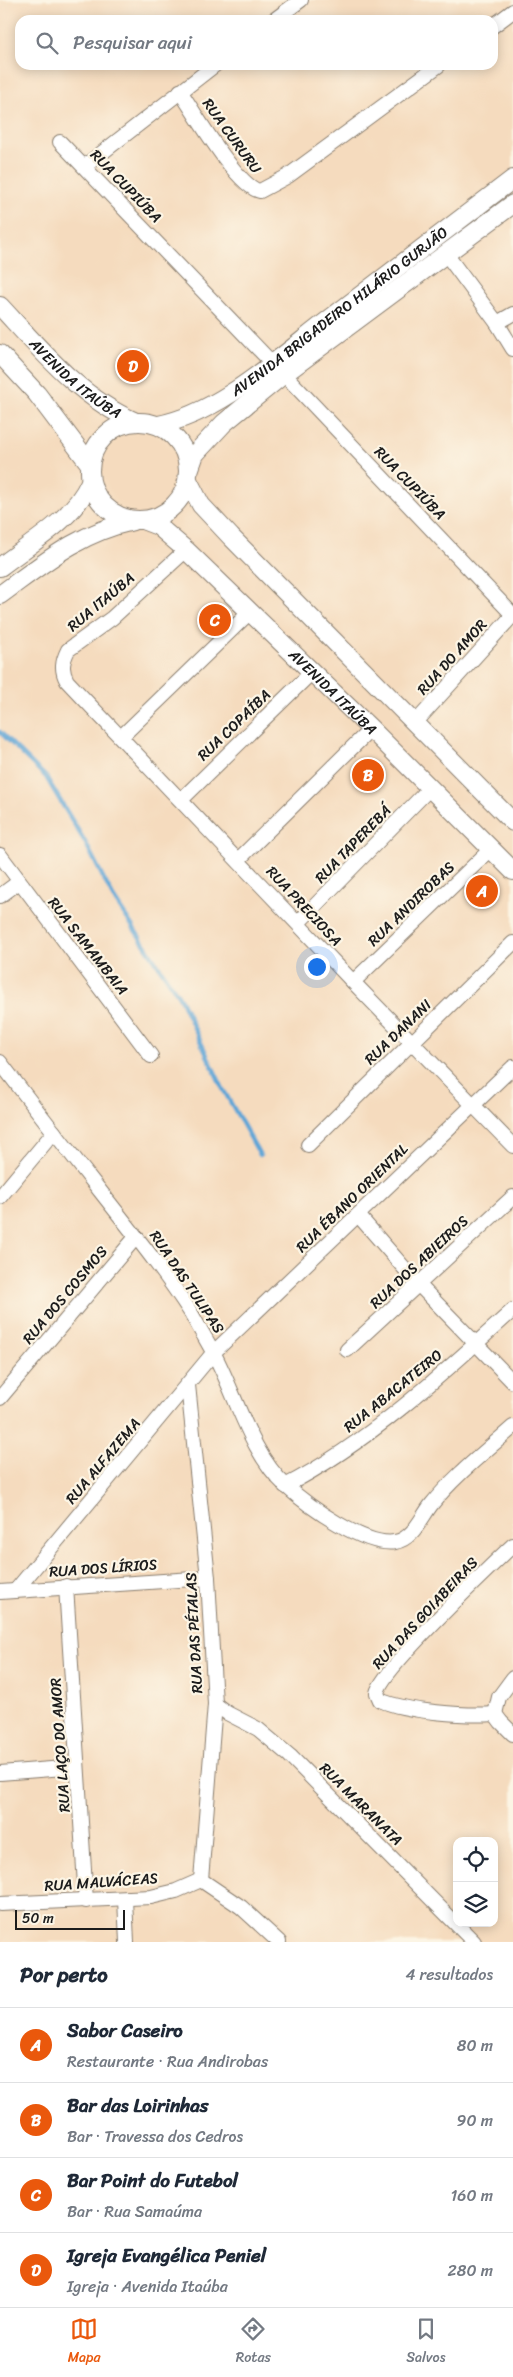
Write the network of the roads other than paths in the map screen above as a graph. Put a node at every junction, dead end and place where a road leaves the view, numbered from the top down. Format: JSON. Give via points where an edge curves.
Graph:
{"nodes":[{"id":1,"x":301,"y":0,"type":"edge"},
{"id":2,"x":513,"y":11,"type":"edge"},
{"id":3,"x":281,"y":15,"type":"edge"},
{"id":4,"x":498,"y":22,"type":"edge"},
{"id":5,"x":208,"y":70,"type":"edge"},
{"id":6,"x":432,"y":70,"type":"edge"},
{"id":7,"x":180,"y":91,"type":"junction"},
{"id":8,"x":60,"y":142,"type":"dead end"},
{"id":9,"x":85,"y":166,"type":"junction"},
{"id":10,"x":513,"y":179,"type":"edge"},
{"id":11,"x":513,"y":204,"type":"edge"},
{"id":12,"x":446,"y":254,"type":"junction"},
{"id":13,"x":0,"y":306,"type":"edge"},
{"id":14,"x":513,"y":314,"type":"edge"},
{"id":15,"x":497,"y":323,"type":"junction"},
{"id":16,"x":513,"y":348,"type":"edge"},
{"id":17,"x":0,"y":354,"type":"edge"},
{"id":18,"x":278,"y":369,"type":"junction"},
{"id":19,"x":136,"y":422,"type":"junction"},
{"id":20,"x":158,"y":426,"type":"junction"},
{"id":21,"x":89,"y":463,"type":"junction"},
{"id":22,"x":188,"y":476,"type":"junction"},
{"id":23,"x":90,"y":482,"type":"junction"},
{"id":24,"x":139,"y":521,"type":"junction"},
{"id":25,"x":186,"y":550,"type":"junction"},
{"id":26,"x":0,"y":567,"type":"edge"},
{"id":27,"x":0,"y":595,"type":"edge"},
{"id":28,"x":250,"y":612,"type":"junction"},
{"id":29,"x":513,"y":615,"type":"edge"},
{"id":30,"x":311,"y":673,"type":"junction"},
{"id":31,"x":73,"y":688,"type":"joint"},
{"id":32,"x":416,"y":722,"type":"junction"},
{"id":33,"x":370,"y":729,"type":"junction"},
{"id":34,"x":121,"y":736,"type":"junction"},
{"id":35,"x":430,"y":788,"type":"junction"},
{"id":36,"x":181,"y":800,"type":"junction"},
{"id":37,"x":513,"y":822,"type":"edge"},
{"id":38,"x":491,"y":849,"type":"junction"},
{"id":39,"x":0,"y":855,"type":"edge"},
{"id":40,"x":238,"y":860,"type":"junction"},
{"id":41,"x":513,"y":872,"type":"edge"},
{"id":42,"x":19,"y":882,"type":"junction"},
{"id":43,"x":0,"y":896,"type":"edge"},
{"id":44,"x":298,"y":923,"type":"junction"},
{"id":45,"x":513,"y":943,"type":"edge"},
{"id":46,"x":353,"y":982,"type":"junction"},
{"id":47,"x":410,"y":1042,"type":"junction"},
{"id":48,"x":151,"y":1056,"type":"dead end"},
{"id":49,"x":0,"y":1062,"type":"edge"},
{"id":50,"x":513,"y":1068,"type":"edge"},
{"id":51,"x":472,"y":1105,"type":"junction"},
{"id":52,"x":54,"y":1132,"type":"junction"},
{"id":53,"x":308,"y":1145,"type":"dead end"},
{"id":54,"x":513,"y":1146,"type":"edge"},
{"id":55,"x":0,"y":1197,"type":"edge"},
{"id":56,"x":513,"y":1197,"type":"edge"},
{"id":57,"x":358,"y":1215,"type":"junction"},
{"id":58,"x":136,"y":1236,"type":"junction"},
{"id":59,"x":419,"y":1285,"type":"junction"},
{"id":60,"x":513,"y":1310,"type":"edge"},
{"id":61,"x":476,"y":1344,"type":"junction"},
{"id":62,"x":347,"y":1350,"type":"dead end"},
{"id":63,"x":214,"y":1352,"type":"junction"},
{"id":64,"x":513,"y":1382,"type":"edge"},
{"id":65,"x":188,"y":1385,"type":"junction"},
{"id":66,"x":0,"y":1398,"type":"edge"},
{"id":67,"x":513,"y":1428,"type":"edge"},
{"id":68,"x":285,"y":1486,"type":"junction"},
{"id":69,"x":513,"y":1545,"type":"edge"},
{"id":70,"x":208,"y":1578,"type":"junction"},
{"id":71,"x":66,"y":1586,"type":"junction"},
{"id":72,"x":16,"y":1590,"type":"junction"},
{"id":73,"x":0,"y":1592,"type":"edge"},
{"id":74,"x":513,"y":1678,"type":"edge"},
{"id":75,"x":214,"y":1704,"type":"junction"},
{"id":76,"x":495,"y":1714,"type":"junction"},
{"id":77,"x":513,"y":1734,"type":"edge"},
{"id":78,"x":77,"y":1767,"type":"junction"},
{"id":79,"x":0,"y":1773,"type":"edge"},
{"id":80,"x":201,"y":1880,"type":"junction"},
{"id":81,"x":125,"y":1900,"type":"junction"},
{"id":82,"x":86,"y":1901,"type":"junction"},
{"id":83,"x":0,"y":1904,"type":"edge"},
{"id":84,"x":127,"y":1942,"type":"edge"},
{"id":85,"x":279,"y":1942,"type":"edge"},
{"id":86,"x":474,"y":1942,"type":"edge"}],
"edges":[{"from":1,"to":3,"type":"street"},
{"from":2,"to":4,"type":"street"},
{"from":5,"to":7,"type":"street"},
{"from":6,"to":7,"type":"street","name":"RUA CURURU","via":[[288,176],[260,191],[251,190],[237,176]]},
{"from":7,"to":9,"type":"street"},
{"from":8,"to":9,"type":"street","name":"RUA CUPIÚBA"},
{"from":9,"to":18,"type":"street","name":"RUA CUPIÚBA"},
{"from":10,"to":18,"type":"street","name":"AVENIDA BRIGADEIRO HILÁRIO GURJÃO"},
{"from":11,"to":12,"type":"street","name":"AVENIDA BRIGADEIRO HILÁRIO GURJÃO"},
{"from":12,"to":15,"type":"street"},
{"from":12,"to":18,"type":"street","name":"AVENIDA BRIGADEIRO HILÁRIO GURJÃO"},
{"from":13,"to":19,"type":"street","name":"AVENIDA ITAÚBA","via":[[75,382],[102,405]]},
{"from":14,"to":15,"type":"street"},
{"from":15,"to":16,"type":"street"},
{"from":17,"to":21,"type":"street","via":[[37,394]]},
{"from":18,"to":20,"type":"street","name":"AVENIDA BRIGADEIRO HILÁRIO GURJÃO","via":[[214,404]]},
{"from":18,"to":22,"type":"street","name":"AVENIDA BRIGADEIRO HILÁRIO GURJÃO","via":[[204,442],[195,454]]},
{"from":18,"to":29,"type":"street","name":"RUA CUPIÚBA"},
{"from":19,"to":20,"type":"street"},
{"from":19,"to":21,"type":"street","via":[[105,434]]},
{"from":20,"to":22,"type":"street","via":[[176,439],[187,460]]},
{"from":21,"to":23,"type":"street"},
{"from":22,"to":24,"type":"street","via":[[183,495],[173,507],[160,516]]},
{"from":22,"to":32,"type":"street","via":[[201,505]]},
{"from":23,"to":24,"type":"street","via":[[101,504],[121,518]]},
{"from":23,"to":26,"type":"street","via":[[78,505]]},
{"from":24,"to":25,"type":"street","name":"AVENIDA ITAÚBA","via":[[168,534]]},
{"from":24,"to":27,"type":"street","via":[[107,526],[87,535]]},
{"from":25,"to":28,"type":"street","name":"AVENIDA ITAÚBA"},
{"from":25,"to":31,"type":"street","name":"RUA ITAÚBA","via":[[112,618],[68,650],[63,673]]},
{"from":28,"to":30,"type":"street","name":"AVENIDA ITAÚBA"},
{"from":28,"to":34,"type":"street"},
{"from":29,"to":32,"type":"street","name":"RUA DO AMOR"},
{"from":30,"to":33,"type":"street","name":"AVENIDA ITAÚBA"},
{"from":30,"to":36,"type":"street","name":"RUA COPAÍBA"},
{"from":31,"to":34,"type":"street","name":"RUA PRECIOSA"},
{"from":32,"to":37,"type":"street"},
{"from":33,"to":35,"type":"street","name":"AVENIDA ITAÚBA"},
{"from":33,"to":40,"type":"street"},
{"from":34,"to":36,"type":"street","name":"RUA PRECIOSA"},
{"from":35,"to":38,"type":"street","name":"AVENIDA ITAÚBA"},
{"from":35,"to":44,"type":"street","name":"RUA TAPEREBÁ"},
{"from":36,"to":40,"type":"street","name":"RUA PRECIOSA"},
{"from":38,"to":41,"type":"street","name":"AVENIDA ITAÚBA"},
{"from":38,"to":46,"type":"street","name":"RUA ANDIROBAS"},
{"from":39,"to":42,"type":"street","name":"RUA SAMAMBAIA"},
{"from":40,"to":44,"type":"street","name":"RUA PRECIOSA"},
{"from":42,"to":43,"type":"street"},
{"from":42,"to":48,"type":"street","name":"RUA SAMAMBAIA"},
{"from":44,"to":46,"type":"street","name":"RUA PRECIOSA"},
{"from":45,"to":47,"type":"street","name":"RUA DANANI"},
{"from":46,"to":47,"type":"street","name":"RUA PRECIOSA"},
{"from":47,"to":51,"type":"street","name":"RUA PRECIOSA"},
{"from":47,"to":53,"type":"street","name":"RUA DANANI"},
{"from":49,"to":52,"type":"street","name":"RUA DAS TULIPAS"},
{"from":50,"to":51,"type":"street","name":"RUA ÉBANO ORIENTAL"},
{"from":51,"to":54,"type":"street","name":"RUA PRECIOSA"},
{"from":51,"to":57,"type":"street","name":"RUA ÉBANO ORIENTAL"},
{"from":52,"to":55,"type":"street"},
{"from":52,"to":58,"type":"street","name":"RUA DAS TULIPAS"},
{"from":56,"to":59,"type":"street","name":"RUA DOS ABIEIROS"},
{"from":57,"to":59,"type":"street"},
{"from":57,"to":63,"type":"street","name":"RUA ÉBANO ORIENTAL"},
{"from":58,"to":63,"type":"street","name":"RUA DAS TULIPAS"},
{"from":58,"to":66,"type":"street","name":"RUA DOS COSMOS"},
{"from":59,"to":61,"type":"street"},
{"from":59,"to":62,"type":"street","name":"RUA DOS ABIEIROS"},
{"from":60,"to":61,"type":"street","name":"RUA ABACATEIRO"},
{"from":61,"to":64,"type":"street"},
{"from":61,"to":68,"type":"street","name":"RUA ABACATEIRO","via":[[356,1444]]},
{"from":63,"to":65,"type":"street","name":"RUA ALFAZEMA"},
{"from":63,"to":68,"type":"street","name":"RUA DAS TULIPAS","via":[[264,1459]]},
{"from":65,"to":70,"type":"street","name":"RUA DAS PÉTALAS"},
{"from":65,"to":72,"type":"street","name":"RUA ALFAZEMA"},
{"from":67,"to":68,"type":"street","name":"RUA DAS TULIPAS","via":[[441,1493],[402,1540],[383,1542],[361,1536],[329,1518]]},
{"from":69,"to":76,"type":"street","name":"RUA DAS GOIABEIRAS","via":[[409,1650],[378,1688],[378,1697],[390,1704],[441,1712]]},
{"from":70,"to":71,"type":"street","name":"RUA DOS LÍRIOS"},
{"from":70,"to":75,"type":"street","name":"RUA DAS PÉTALAS"},
{"from":71,"to":72,"type":"street","name":"RUA DOS LÍRIOS"},
{"from":71,"to":78,"type":"street","name":"RUA LAÇO DO AMOR"},
{"from":72,"to":73,"type":"street","name":"RUA DOS LÍRIOS"},
{"from":74,"to":76,"type":"street","via":[[498,1697]]},
{"from":75,"to":80,"type":"street","name":"RUA DAS PÉTALAS"},
{"from":75,"to":86,"type":"street","name":"RUA MARANATA","via":[[258,1729],[290,1756]]},
{"from":76,"to":77,"type":"street"},
{"from":78,"to":79,"type":"street"},
{"from":78,"to":82,"type":"street","name":"RUA LAÇO DO AMOR"},
{"from":80,"to":81,"type":"street","name":"RUA MALVÁCEAS","via":[[162,1895]]},
{"from":80,"to":85,"type":"street","via":[[242,1907]]},
{"from":81,"to":82,"type":"street","name":"RUA MALVÁCEAS"},
{"from":81,"to":84,"type":"street"},
{"from":82,"to":83,"type":"street","name":"RUA MALVÁCEAS"}]}
